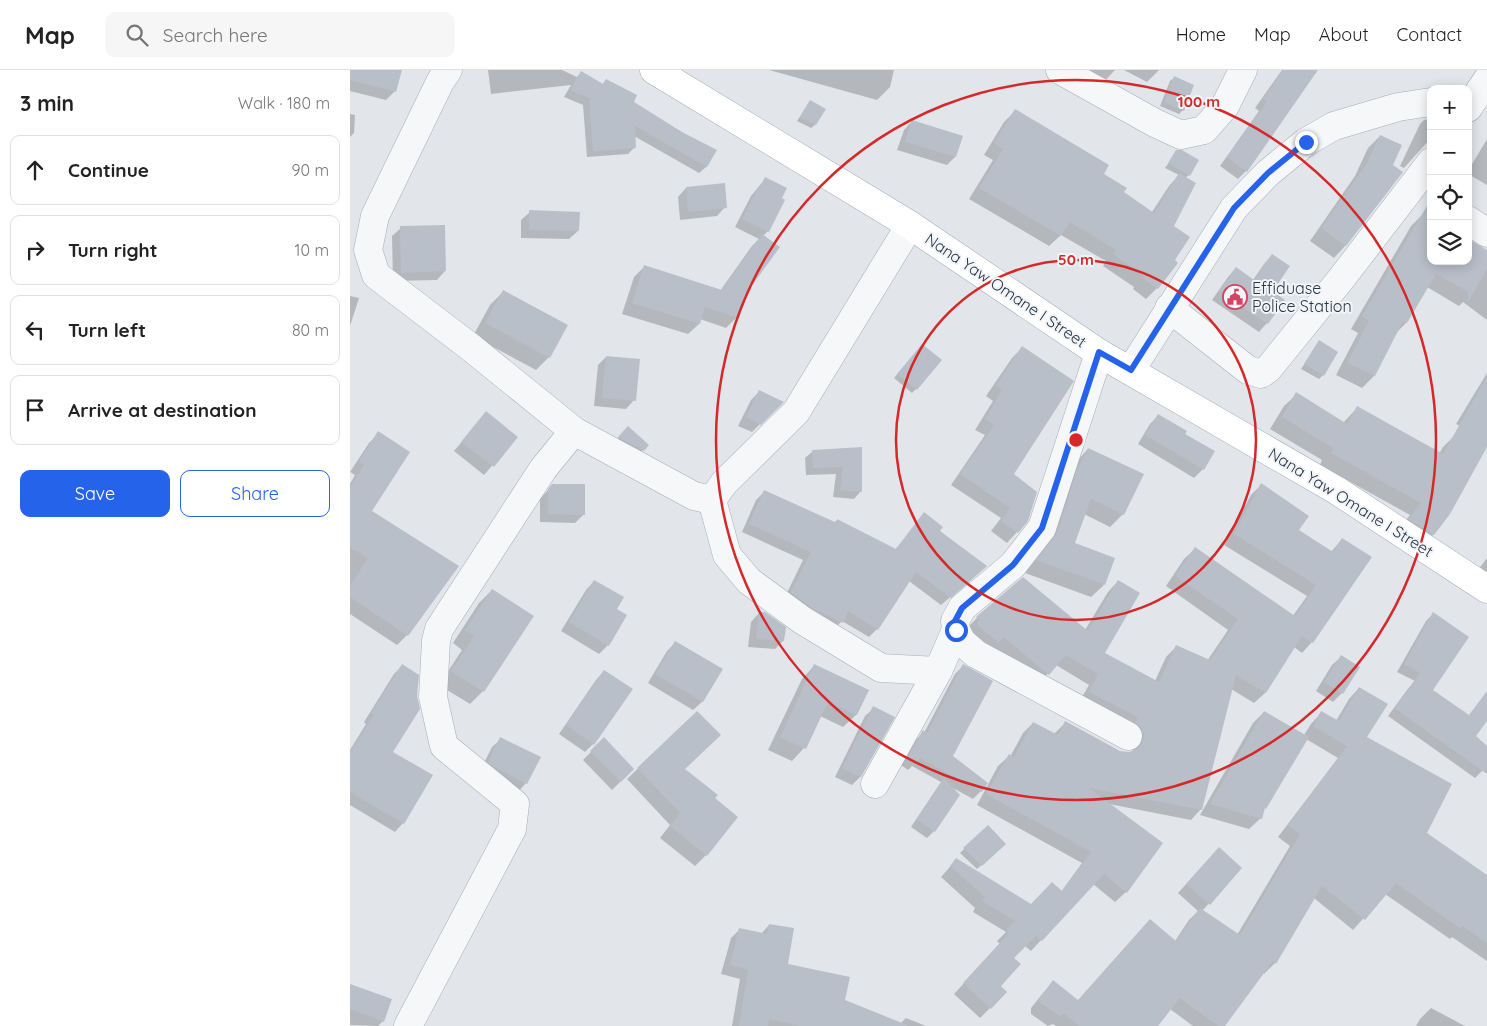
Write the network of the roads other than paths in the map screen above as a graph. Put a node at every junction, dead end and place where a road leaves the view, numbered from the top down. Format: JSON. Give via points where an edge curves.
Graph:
{"nodes":[{"id":1,"x":448,"y":70,"type":"edge"},
{"id":2,"x":654,"y":70,"type":"edge"},
{"id":3,"x":1060,"y":70,"type":"edge"},
{"id":4,"x":1243,"y":70,"type":"edge"},
{"id":5,"x":1427,"y":103,"type":"edge"},
{"id":6,"x":1426,"y":179,"type":"edge"},
{"id":7,"x":1472,"y":223,"type":"edge"},
{"id":8,"x":910,"y":225,"type":"junction"},
{"id":9,"x":1487,"y":233,"type":"edge"},
{"id":10,"x":1169,"y":308,"type":"junction"},
{"id":11,"x":1099,"y":352,"type":"junction"},
{"id":12,"x":1131,"y":370,"type":"junction"},
{"id":13,"x":574,"y":431,"type":"junction"},
{"id":14,"x":712,"y":500,"type":"junction"},
{"id":15,"x":1487,"y":588,"type":"edge"},
{"id":16,"x":956,"y":630,"type":"junction"},
{"id":17,"x":938,"y":671,"type":"junction"},
{"id":18,"x":1128,"y":736,"type":"dead end"},
{"id":19,"x":875,"y":784,"type":"dead end"},
{"id":20,"x":408,"y":1026,"type":"edge"}],
"edges":[{"from":1,"to":13,"type":"street","via":[[375,216],[368,250],[376,275]]},
{"from":2,"to":8,"type":"main road","name":"Nana Yaw Omane I Street"},
{"from":3,"to":4,"type":"street","via":[[1181,135],[1204,130],[1225,106]]},
{"from":5,"to":10,"type":"street","via":[[1398,107],[1334,126],[1306,142],[1268,173],[1234,208]]},
{"from":6,"to":10,"type":"street","via":[[1269,368],[1260,374],[1248,370]]},
{"from":7,"to":9,"type":"street"},
{"from":8,"to":11,"type":"main road","name":"Nana Yaw Omane I Street"},
{"from":8,"to":14,"type":"street","via":[[796,412],[724,483]]},
{"from":10,"to":12,"type":"street"},
{"from":11,"to":12,"type":"main road","name":"Nana Yaw Omane I Street"},
{"from":11,"to":16,"type":"street","via":[[1042,528],[1013,565],[962,608],[955,621]]},
{"from":12,"to":15,"type":"main road","name":"Nana Yaw Omane I Street","via":[[1336,490]]},
{"from":13,"to":14,"type":"street","via":[[694,496]]},
{"from":13,"to":20,"type":"street","via":[[543,469],[439,629],[433,697],[444,746],[515,804],[512,829]]},
{"from":14,"to":17,"type":"street","via":[[727,555],[748,581],[802,620],[881,668]]},
{"from":16,"to":17,"type":"street"},
{"from":16,"to":18,"type":"street","via":[[962,642],[976,654]]},
{"from":17,"to":19,"type":"street"}]}
